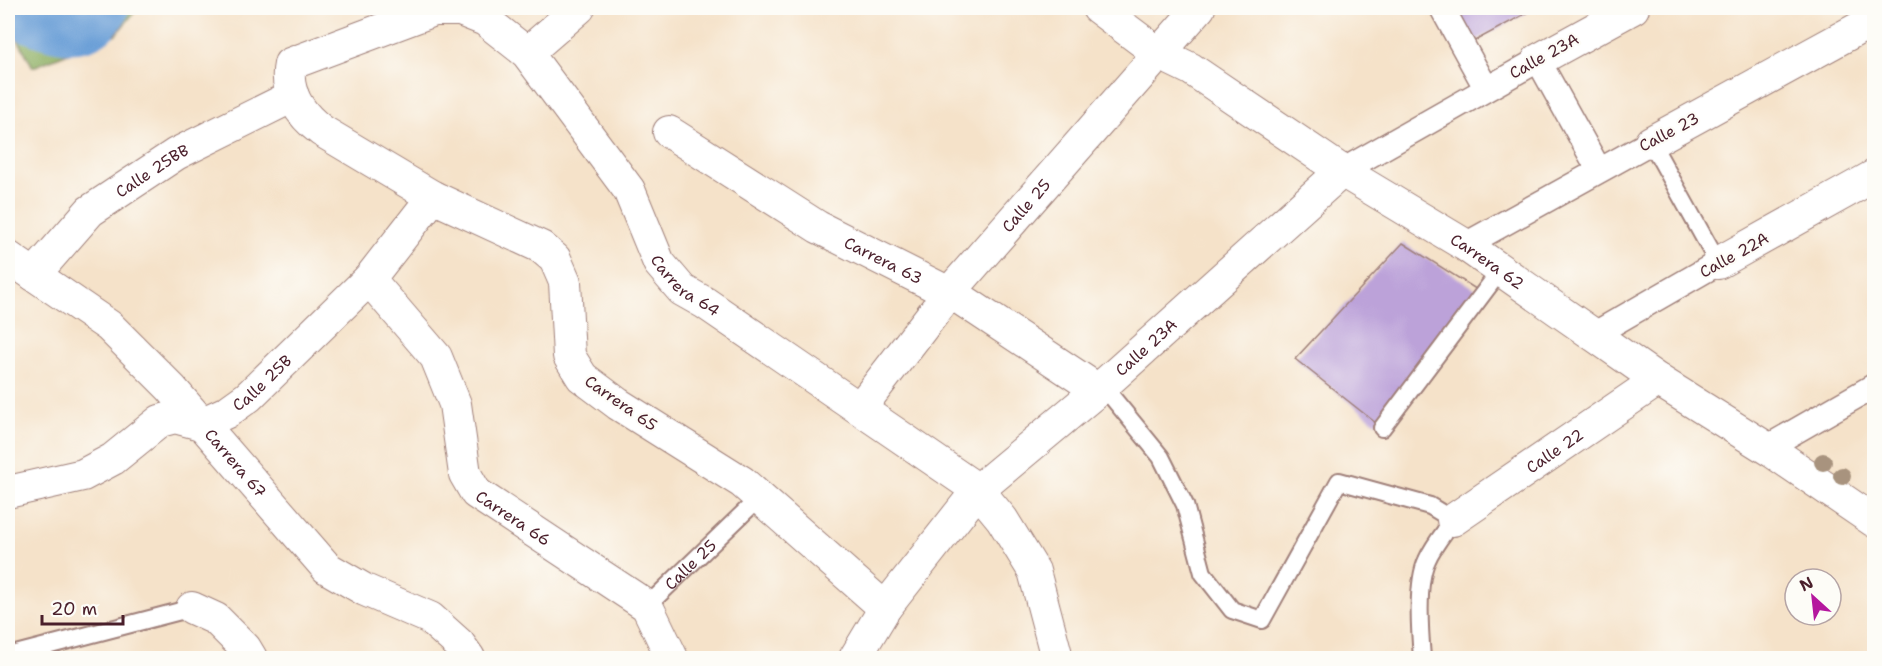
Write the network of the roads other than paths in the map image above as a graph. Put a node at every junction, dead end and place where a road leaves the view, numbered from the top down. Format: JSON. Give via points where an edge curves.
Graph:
{"nodes":[{"id":1,"x":579,"y":8,"type":"edge"},
{"id":2,"x":1098,"y":8,"type":"edge"},
{"id":3,"x":1199,"y":8,"type":"edge"},
{"id":4,"x":1442,"y":8,"type":"edge"},
{"id":5,"x":1633,"y":8,"type":"edge"},
{"id":6,"x":1875,"y":20,"type":"edge"},
{"id":7,"x":1158,"y":52,"type":"junction"},
{"id":8,"x":526,"y":53,"type":"junction"},
{"id":9,"x":1538,"y":60,"type":"junction"},
{"id":10,"x":290,"y":64,"type":"joint"},
{"id":11,"x":1486,"y":88,"type":"junction"},
{"id":12,"x":293,"y":96,"type":"junction"},
{"id":13,"x":669,"y":132,"type":"dead end"},
{"id":14,"x":1651,"y":142,"type":"junction"},
{"id":15,"x":1599,"y":170,"type":"junction"},
{"id":16,"x":1342,"y":171,"type":"junction"},
{"id":17,"x":1875,"y":176,"type":"edge"},
{"id":18,"x":433,"y":197,"type":"junction"},
{"id":19,"x":1465,"y":245,"type":"junction"},
{"id":20,"x":8,"y":257,"type":"edge"},
{"id":21,"x":1718,"y":263,"type":"junction"},
{"id":22,"x":1500,"y":271,"type":"junction"},
{"id":23,"x":34,"y":275,"type":"junction"},
{"id":24,"x":369,"y":279,"type":"junction"},
{"id":25,"x":949,"y":293,"type":"junction"},
{"id":26,"x":1593,"y":335,"type":"junction"},
{"id":27,"x":1658,"y":380,"type":"junction"},
{"id":28,"x":1875,"y":386,"type":"edge"},
{"id":29,"x":1098,"y":390,"type":"junction"},
{"id":30,"x":860,"y":408,"type":"junction"},
{"id":31,"x":201,"y":424,"type":"junction"},
{"id":32,"x":1382,"y":428,"type":"dead end"},
{"id":33,"x":1766,"y":448,"type":"junction"},
{"id":34,"x":978,"y":490,"type":"junction"},
{"id":35,"x":8,"y":492,"type":"edge"},
{"id":36,"x":759,"y":498,"type":"junction"},
{"id":37,"x":1453,"y":520,"type":"junction"},
{"id":38,"x":1875,"y":521,"type":"edge"},
{"id":39,"x":647,"y":606,"type":"junction"},
{"id":40,"x":192,"y":608,"type":"joint"},
{"id":41,"x":885,"y":608,"type":"junction"},
{"id":42,"x":8,"y":656,"type":"edge"},
{"id":43,"x":251,"y":658,"type":"edge"},
{"id":44,"x":469,"y":658,"type":"edge"},
{"id":45,"x":672,"y":658,"type":"edge"},
{"id":46,"x":855,"y":658,"type":"edge"},
{"id":47,"x":1057,"y":658,"type":"edge"},
{"id":48,"x":1422,"y":658,"type":"edge"}],
"edges":[{"from":1,"to":8,"type":"street"},
{"from":2,"to":7,"type":"street","name":"Carrera 62"},
{"from":3,"to":7,"type":"street","name":"Calle 25"},
{"from":4,"to":11,"type":"street"},
{"from":5,"to":9,"type":"street","name":"Calle 23A"},
{"from":6,"to":14,"type":"street","name":"Calle 23"},
{"from":7,"to":16,"type":"street","name":"Carrera 62","via":[[1191,69]]},
{"from":7,"to":25,"type":"street","name":"Calle 25"},
{"from":8,"to":10,"type":"street","name":"Carrera 64","via":[[484,20],[460,10],[435,10]]},
{"from":8,"to":30,"type":"street","name":"Carrera 64","via":[[628,190],[658,263],[682,290]]},
{"from":9,"to":11,"type":"street","name":"Calle 23A"},
{"from":9,"to":15,"type":"street"},
{"from":10,"to":12,"type":"street","name":"Carrera 65","via":[[287,78]]},
{"from":11,"to":16,"type":"street","name":"Calle 23A"},
{"from":12,"to":18,"type":"street","name":"Carrera 65","via":[[310,122],[322,131]]},
{"from":12,"to":23,"type":"street","name":"Calle 25BB","via":[[176,154],[90,211]]},
{"from":13,"to":25,"type":"street","name":"Carrera 63","via":[[818,227]]},
{"from":14,"to":15,"type":"street","name":"Calle 23"},
{"from":14,"to":21,"type":"lane"},
{"from":15,"to":19,"type":"street","name":"Calle 23"},
{"from":16,"to":19,"type":"street","name":"Carrera 62"},
{"from":16,"to":29,"type":"street","name":"Calle 23A"},
{"from":17,"to":21,"type":"street","name":"Calle 22A"},
{"from":18,"to":24,"type":"street","name":"Calle 25B"},
{"from":18,"to":36,"type":"street","name":"Carrera 65","via":[[541,247],[555,259],[565,282],[569,356],[582,377],[742,482]]},
{"from":19,"to":22,"type":"street","name":"Carrera 62"},
{"from":20,"to":23,"type":"street","name":"Carrera 67"},
{"from":21,"to":26,"type":"street","name":"Calle 22A"},
{"from":22,"to":26,"type":"street","name":"Carrera 62"},
{"from":22,"to":32,"type":"lane"},
{"from":23,"to":31,"type":"street","name":"Carrera 67","via":[[109,326]]},
{"from":24,"to":31,"type":"street","name":"Calle 25B","via":[[248,397]]},
{"from":24,"to":39,"type":"street","name":"Carrera 66","via":[[436,357],[455,404],[465,474],[476,493]]},
{"from":25,"to":29,"type":"street","name":"Carrera 63"},
{"from":25,"to":30,"type":"street","name":"Calle 25"},
{"from":26,"to":27,"type":"street","name":"Carrera 62"},
{"from":27,"to":33,"type":"street","name":"Carrera 62"},
{"from":27,"to":37,"type":"street","name":"Calle 22"},
{"from":28,"to":33,"type":"street"},
{"from":29,"to":34,"type":"street","name":"Calle 23A"},
{"from":29,"to":37,"type":"lane","via":[[1112,397],[1161,457],[1185,505],[1203,573],[1232,610],[1263,620],[1340,481],[1430,506]]},
{"from":30,"to":34,"type":"street","name":"Carrera 64"},
{"from":31,"to":35,"type":"street","via":[[175,417],[160,422],[113,459],[83,475]]},
{"from":31,"to":44,"type":"street","name":"Carrera 67","via":[[327,568],[365,590],[430,618]]},
{"from":33,"to":38,"type":"street","name":"Carrera 62"},
{"from":34,"to":41,"type":"street","name":"Calle 23A"},
{"from":34,"to":47,"type":"street","name":"Carrera 64","via":[[1002,519],[1034,571]]},
{"from":36,"to":39,"type":"lane","name":"Calle 25"},
{"from":36,"to":41,"type":"street","name":"Carrera 65"},
{"from":37,"to":48,"type":"lane","via":[[1426,561],[1420,609]]},
{"from":39,"to":45,"type":"street"},
{"from":40,"to":42,"type":"lane"},
{"from":40,"to":43,"type":"street","via":[[216,619]]},
{"from":41,"to":46,"type":"street","name":"Calle 23A"}]}
